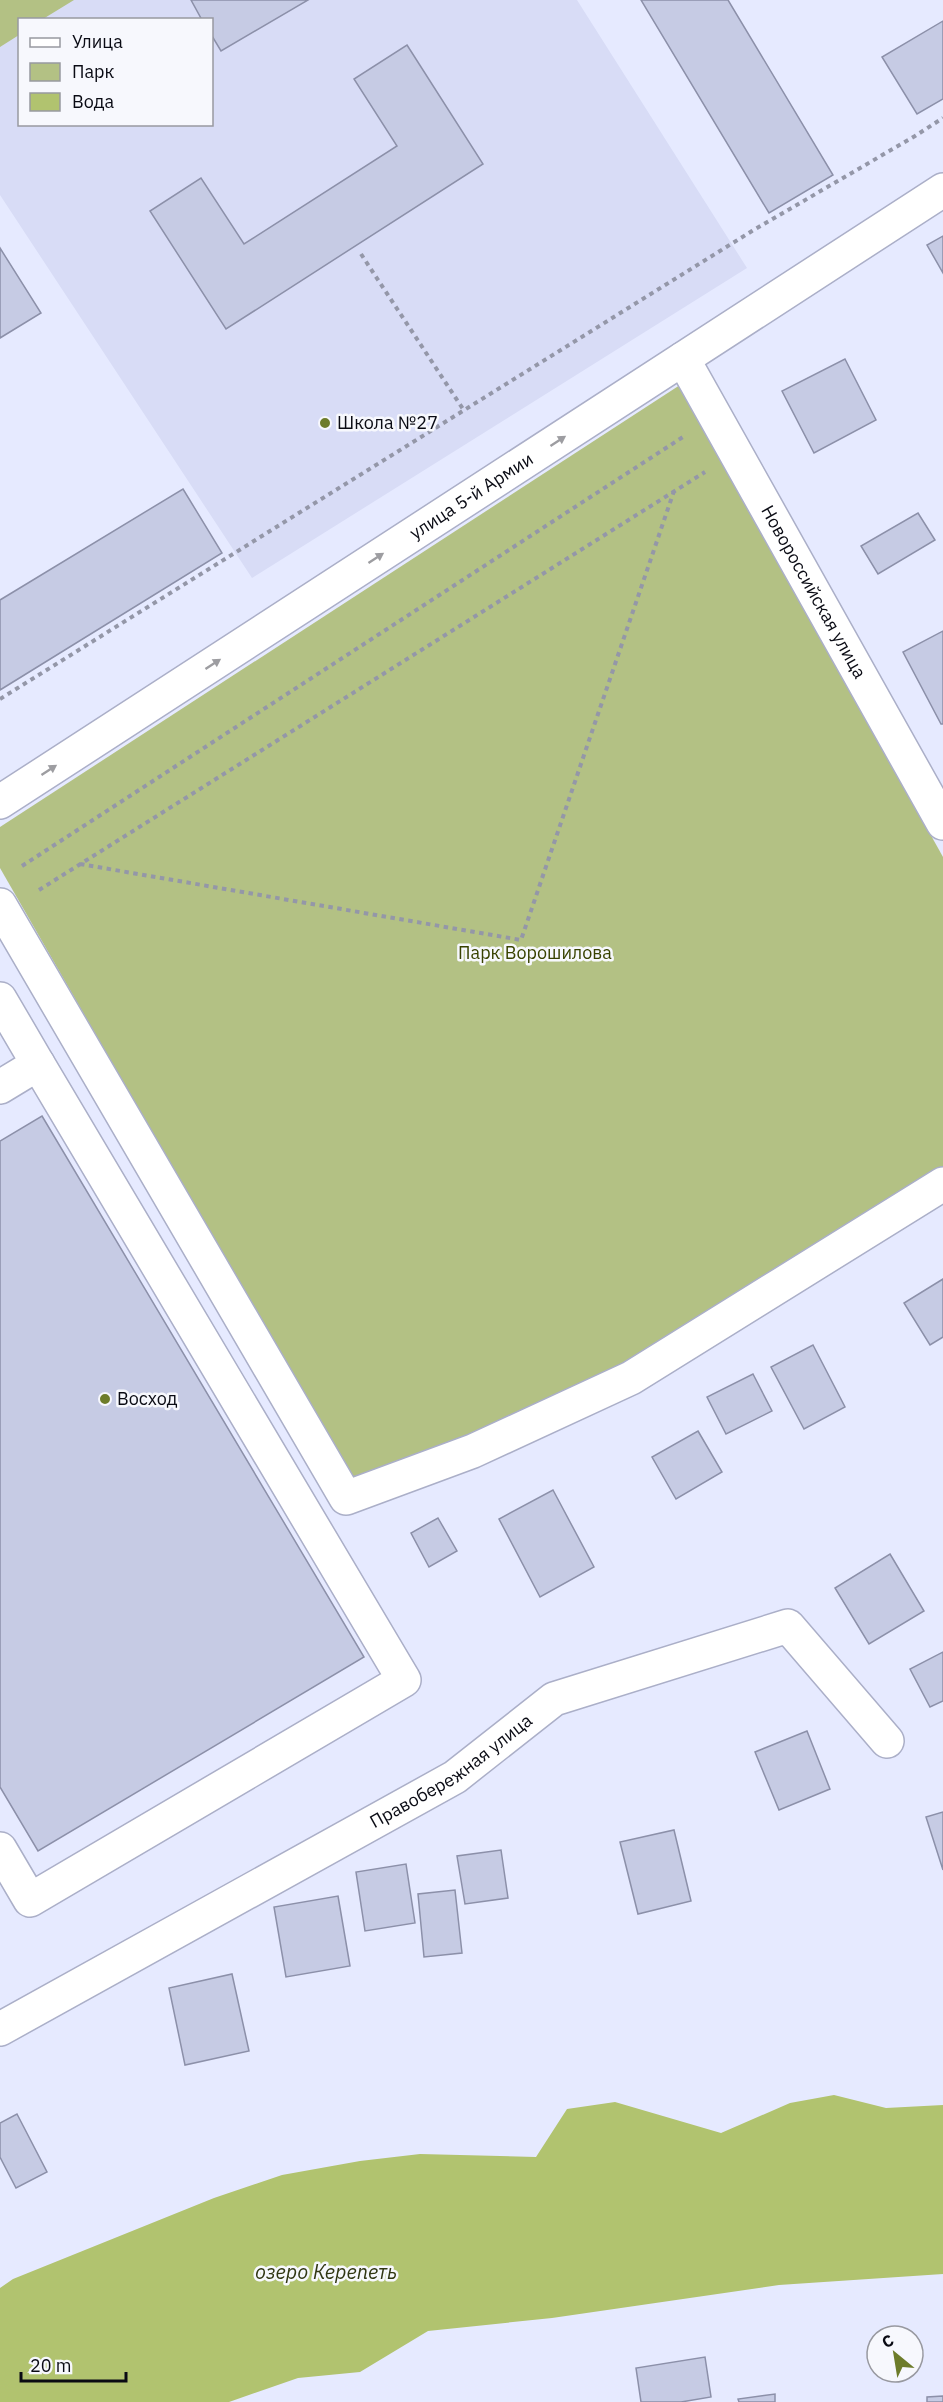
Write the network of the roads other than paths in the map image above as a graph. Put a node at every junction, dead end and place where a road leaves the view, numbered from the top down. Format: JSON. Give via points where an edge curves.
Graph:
{"nodes":[{"id":1,"x":943,"y":190,"type":"edge"},
{"id":2,"x":683,"y":359,"type":"junction"},
{"id":3,"x":0,"y":802,"type":"edge"},
{"id":4,"x":943,"y":823,"type":"edge"},
{"id":5,"x":0,"y":905,"type":"edge"},
{"id":6,"x":0,"y":999,"type":"edge"},
{"id":7,"x":38,"y":1064,"type":"junction"},
{"id":8,"x":0,"y":1087,"type":"edge"},
{"id":9,"x":943,"y":1184,"type":"edge"},
{"id":10,"x":887,"y":1741,"type":"dead end"},
{"id":11,"x":0,"y":1849,"type":"edge"},
{"id":12,"x":0,"y":2029,"type":"edge"}],
"edges":[{"from":1,"to":2,"type":"street","name":"улица 5-й Армии"},
{"from":3,"to":2,"type":"street","name":"улица 5-й Армии","one_way":true},
{"from":2,"to":4,"type":"street","name":"Новороссийская улица"},
{"from":5,"to":9,"type":"street","via":[[346,1498],[473,1451],[631,1377]]},
{"from":6,"to":7,"type":"street"},
{"from":7,"to":8,"type":"street"},
{"from":7,"to":11,"type":"street","via":[[404,1680],[30,1900]]},
{"from":10,"to":12,"type":"street","name":"Правобережная улица","via":[[788,1626],[554,1699],[455,1777]]}]}
